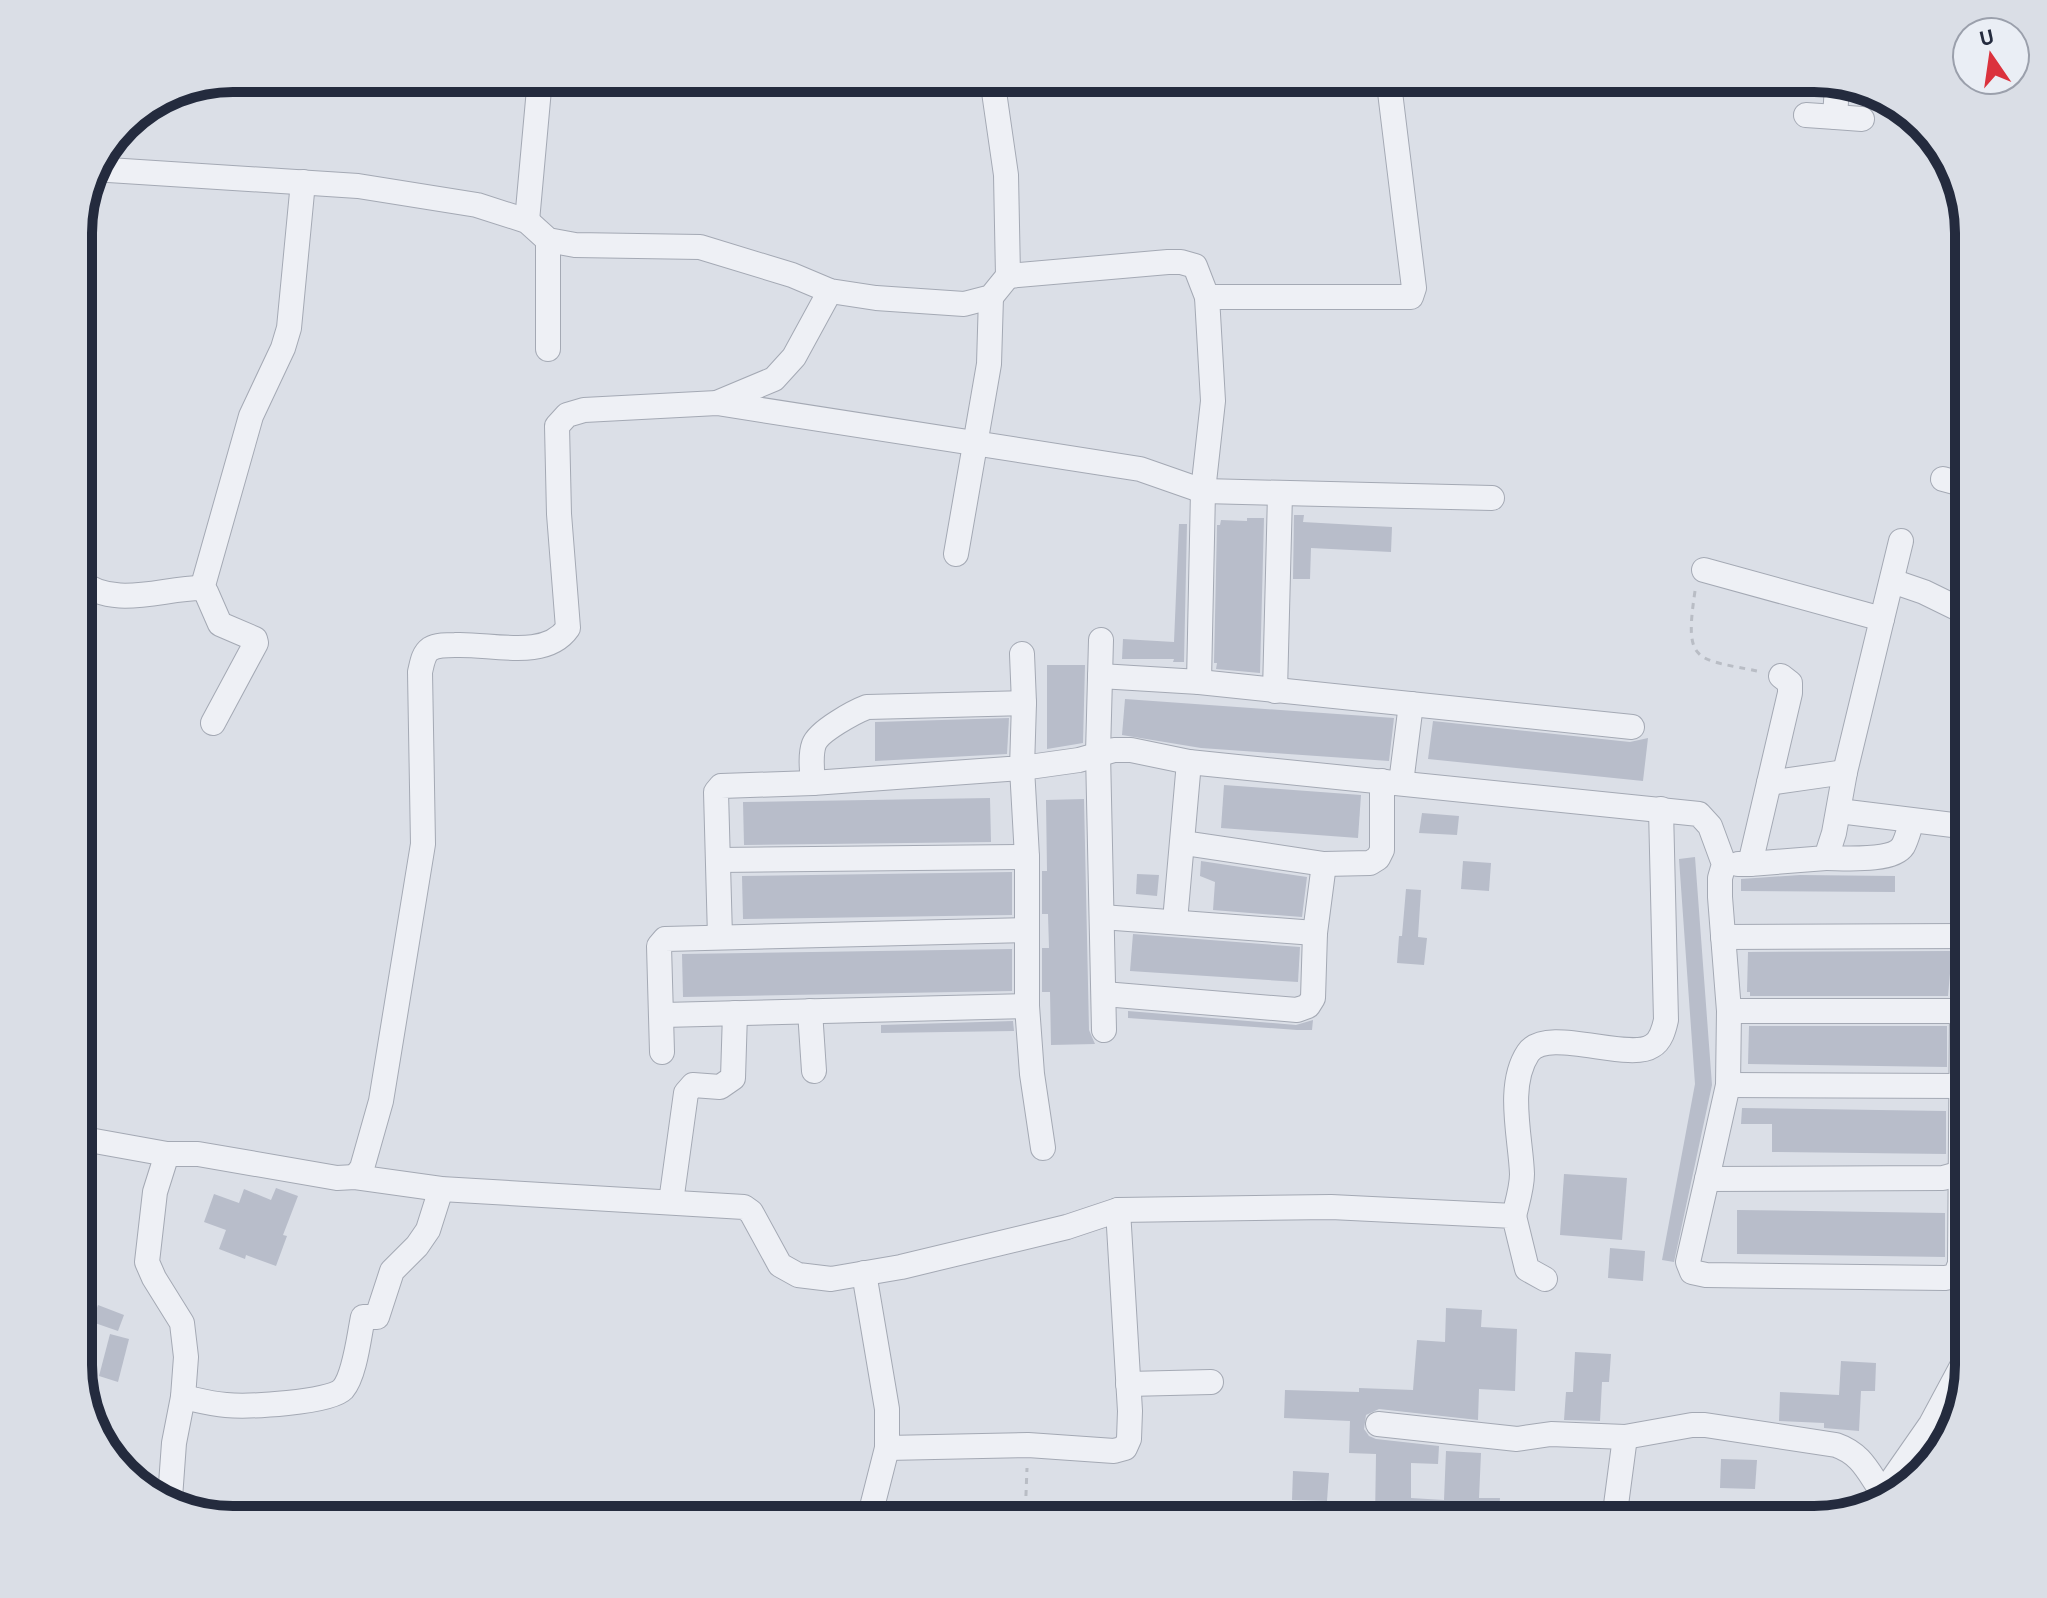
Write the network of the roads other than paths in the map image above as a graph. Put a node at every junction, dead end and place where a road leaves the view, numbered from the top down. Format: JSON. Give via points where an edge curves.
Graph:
{"nodes":[{"id":1,"x":539,"y":92,"type":"edge"},
{"id":2,"x":994,"y":92,"type":"edge"},
{"id":3,"x":1390,"y":92,"type":"dead end"},
{"id":4,"x":1836,"y":94,"type":"edge"},
{"id":5,"x":1806,"y":115,"type":"dead end"},
{"id":6,"x":1835,"y":117,"type":"junction"},
{"id":7,"x":1862,"y":119,"type":"dead end"},
{"id":8,"x":108,"y":170,"type":"edge"},
{"id":9,"x":303,"y":182,"type":"junction"},
{"id":10,"x":527,"y":221,"type":"junction"},
{"id":11,"x":548,"y":240,"type":"junction"},
{"id":12,"x":1008,"y":276,"type":"junction"},
{"id":13,"x":830,"y":291,"type":"junction"},
{"id":14,"x":991,"y":297,"type":"junction"},
{"id":15,"x":1207,"y":297,"type":"junction"},
{"id":16,"x":548,"y":349,"type":"dead end"},
{"id":17,"x":717,"y":403,"type":"junction"},
{"id":18,"x":976,"y":442,"type":"junction"},
{"id":19,"x":1943,"y":479,"type":"dead end"},
{"id":20,"x":1955,"y":482,"type":"edge"},
{"id":21,"x":1203,"y":491,"type":"junction"},
{"id":22,"x":1280,"y":494,"type":"junction"},
{"id":23,"x":1492,"y":498,"type":"dead end"},
{"id":24,"x":1901,"y":541,"type":"dead end"},
{"id":25,"x":956,"y":554,"type":"dead end"},
{"id":26,"x":1704,"y":570,"type":"road end"},
{"id":27,"x":1892,"y":581,"type":"junction"},
{"id":28,"x":92,"y":589,"type":"edge"},
{"id":29,"x":202,"y":589,"type":"junction"},
{"id":30,"x":1955,"y":607,"type":"edge"},
{"id":31,"x":1882,"y":619,"type":"junction"},
{"id":32,"x":1101,"y":640,"type":"dead end"},
{"id":33,"x":1022,"y":654,"type":"dead end"},
{"id":34,"x":1100,"y":676,"type":"junction"},
{"id":35,"x":1781,"y":676,"type":"road end"},
{"id":36,"x":1199,"y":682,"type":"junction"},
{"id":37,"x":1275,"y":691,"type":"junction"},
{"id":38,"x":1024,"y":703,"type":"junction"},
{"id":39,"x":1411,"y":704,"type":"junction"},
{"id":40,"x":213,"y":723,"type":"dead end"},
{"id":41,"x":1632,"y":727,"type":"dead end"},
{"id":42,"x":1098,"y":753,"type":"junction"},
{"id":43,"x":1189,"y":762,"type":"junction"},
{"id":44,"x":1022,"y":768,"type":"junction"},
{"id":45,"x":1845,"y":772,"type":"junction"},
{"id":46,"x":1392,"y":782,"type":"junction"},
{"id":47,"x":813,"y":783,"type":"junction"},
{"id":48,"x":1769,"y":783,"type":"junction"},
{"id":49,"x":1661,"y":809,"type":"junction"},
{"id":50,"x":1839,"y":811,"type":"junction"},
{"id":51,"x":1912,"y":821,"type":"junction"},
{"id":52,"x":1955,"y":826,"type":"edge"},
{"id":53,"x":1184,"y":843,"type":"junction"},
{"id":54,"x":1027,"y":857,"type":"junction"},
{"id":55,"x":1826,"y":858,"type":"junction"},
{"id":56,"x":719,"y":860,"type":"junction"},
{"id":57,"x":1324,"y":864,"type":"junction"},
{"id":58,"x":1724,"y":864,"type":"junction"},
{"id":59,"x":1750,"y":864,"type":"junction"},
{"id":60,"x":1102,"y":917,"type":"junction"},
{"id":61,"x":1175,"y":921,"type":"junction"},
{"id":62,"x":1025,"y":930,"type":"junction"},
{"id":63,"x":1955,"y":930,"type":"edge"},
{"id":64,"x":1315,"y":933,"type":"junction"},
{"id":65,"x":720,"y":937,"type":"junction"},
{"id":66,"x":1723,"y":937,"type":"junction"},
{"id":67,"x":1104,"y":994,"type":"junction"},
{"id":68,"x":1027,"y":1006,"type":"junction"},
{"id":69,"x":810,"y":1011,"type":"junction"},
{"id":70,"x":1729,"y":1011,"type":"junction"},
{"id":71,"x":1955,"y":1011,"type":"edge"},
{"id":72,"x":735,"y":1013,"type":"junction"},
{"id":73,"x":663,"y":1015,"type":"junction"},
{"id":74,"x":1104,"y":1030,"type":"dead end"},
{"id":75,"x":662,"y":1052,"type":"dead end"},
{"id":76,"x":814,"y":1071,"type":"dead end"},
{"id":77,"x":1728,"y":1085,"type":"junction"},
{"id":78,"x":1955,"y":1086,"type":"edge"},
{"id":79,"x":92,"y":1141,"type":"edge"},
{"id":80,"x":1043,"y":1148,"type":"dead end"},
{"id":81,"x":167,"y":1154,"type":"junction"},
{"id":82,"x":355,"y":1177,"type":"junction"},
{"id":83,"x":1707,"y":1179,"type":"junction"},
{"id":84,"x":1955,"y":1181,"type":"edge"},
{"id":85,"x":441,"y":1189,"type":"junction"},
{"id":86,"x":671,"y":1202,"type":"junction"},
{"id":87,"x":1118,"y":1210,"type":"junction"},
{"id":88,"x":1514,"y":1216,"type":"junction"},
{"id":89,"x":864,"y":1273,"type":"junction"},
{"id":90,"x":1955,"y":1276,"type":"edge"},
{"id":91,"x":1545,"y":1279,"type":"dead end"},
{"id":92,"x":1954,"y":1381,"type":"edge"},
{"id":93,"x":1211,"y":1382,"type":"dead end"},
{"id":94,"x":1128,"y":1384,"type":"junction"},
{"id":95,"x":183,"y":1397,"type":"junction"},
{"id":96,"x":1378,"y":1424,"type":"dead end"},
{"id":97,"x":1625,"y":1437,"type":"junction"},
{"id":98,"x":887,"y":1448,"type":"junction"},
{"id":99,"x":1895,"y":1480,"type":"edge"},
{"id":100,"x":1883,"y":1488,"type":"edge"},
{"id":101,"x":171,"y":1491,"type":"edge"},
{"id":102,"x":872,"y":1506,"type":"edge"},
{"id":103,"x":1616,"y":1506,"type":"edge"}],
"edges":[{"from":1,"to":10,"type":"street"},
{"from":2,"to":12,"type":"street","via":[[1006,175]]},
{"from":3,"to":15,"type":"street","via":[[1411,297]]},
{"from":4,"to":6,"type":"street"},
{"from":5,"to":6,"type":"street"},
{"from":6,"to":7,"type":"street"},
{"from":8,"to":9,"type":"street"},
{"from":9,"to":10,"type":"street","via":[[477,205]]},
{"from":9,"to":29,"type":"street","via":[[289,328],[251,416]]},
{"from":10,"to":11,"type":"street"},
{"from":11,"to":13,"type":"street","via":[[700,247]]},
{"from":11,"to":16,"type":"street"},
{"from":12,"to":14,"type":"street"},
{"from":12,"to":15,"type":"street","via":[[1181,262],[1195,266]]},
{"from":13,"to":14,"type":"street","via":[[964,304]]},
{"from":13,"to":17,"type":"street","via":[[794,357],[774,379]]},
{"from":14,"to":18,"type":"street","via":[[989,364]]},
{"from":15,"to":21,"type":"street","via":[[1213,401]]},
{"from":17,"to":18,"type":"street"},
{"from":17,"to":82,"type":"street","via":[[567,415],[557,426],[568,628],[561,638],[525,649],[441,646],[424,657],[423,844],[381,1101]]},
{"from":18,"to":21,"type":"street","via":[[1140,469]]},
{"from":18,"to":25,"type":"street"},
{"from":19,"to":20,"type":"street"},
{"from":21,"to":22,"type":"street"},
{"from":21,"to":36,"type":"street"},
{"from":22,"to":23,"type":"street"},
{"from":22,"to":37,"type":"street"},
{"from":24,"to":27,"type":"street"},
{"from":26,"to":31,"type":"street"},
{"from":27,"to":30,"type":"street"},
{"from":27,"to":31,"type":"street"},
{"from":28,"to":29,"type":"street","via":[[129,596]]},
{"from":29,"to":40,"type":"street","via":[[220,624],[256,642]]},
{"from":31,"to":45,"type":"street"},
{"from":32,"to":34,"type":"street"},
{"from":33,"to":38,"type":"street"},
{"from":34,"to":36,"type":"street"},
{"from":34,"to":42,"type":"street"},
{"from":35,"to":48,"type":"street","via":[[1790,683],[1790,693]]},
{"from":36,"to":37,"type":"street"},
{"from":37,"to":39,"type":"street"},
{"from":38,"to":44,"type":"street"},
{"from":38,"to":47,"type":"street","via":[[867,707],[848,714],[816,739]]},
{"from":39,"to":41,"type":"street"},
{"from":39,"to":46,"type":"street"},
{"from":42,"to":43,"type":"street","via":[[1131,750]]},
{"from":42,"to":44,"type":"street"},
{"from":42,"to":60,"type":"street"},
{"from":43,"to":46,"type":"street"},
{"from":43,"to":53,"type":"street"},
{"from":44,"to":47,"type":"street"},
{"from":44,"to":54,"type":"street"},
{"from":45,"to":48,"type":"street"},
{"from":45,"to":50,"type":"street"},
{"from":46,"to":49,"type":"street"},
{"from":46,"to":57,"type":"street","via":[[1378,858],[1370,863]]},
{"from":47,"to":56,"type":"street","via":[[721,786],[716,792]]},
{"from":48,"to":59,"type":"street"},
{"from":49,"to":58,"type":"street","via":[[1706,819]]},
{"from":49,"to":88,"type":"street","via":[[1664,1029],[1653,1046],[1639,1051],[1559,1043],[1528,1052],[1515,1115],[1522,1176]]},
{"from":50,"to":51,"type":"street"},
{"from":50,"to":55,"type":"street"},
{"from":51,"to":52,"type":"street"},
{"from":51,"to":55,"type":"street","via":[[1896,853]]},
{"from":53,"to":57,"type":"street"},
{"from":53,"to":61,"type":"street"},
{"from":54,"to":56,"type":"street"},
{"from":54,"to":62,"type":"street"},
{"from":55,"to":59,"type":"street"},
{"from":56,"to":65,"type":"street"},
{"from":57,"to":64,"type":"street"},
{"from":58,"to":59,"type":"street"},
{"from":58,"to":66,"type":"street"},
{"from":60,"to":61,"type":"street"},
{"from":60,"to":67,"type":"street"},
{"from":61,"to":64,"type":"street"},
{"from":62,"to":65,"type":"street"},
{"from":62,"to":68,"type":"street"},
{"from":63,"to":66,"type":"street"},
{"from":64,"to":67,"type":"street","via":[[1313,998],[1297,1010]]},
{"from":65,"to":73,"type":"street","via":[[671,938],[659,946]]},
{"from":66,"to":70,"type":"street"},
{"from":67,"to":74,"type":"street"},
{"from":68,"to":69,"type":"street"},
{"from":68,"to":80,"type":"street"},
{"from":69,"to":72,"type":"street"},
{"from":69,"to":76,"type":"street"},
{"from":70,"to":71,"type":"street"},
{"from":70,"to":77,"type":"street"},
{"from":72,"to":73,"type":"street"},
{"from":72,"to":86,"type":"street","via":[[733,1078],[720,1087],[693,1085],[686,1093]]},
{"from":73,"to":75,"type":"street"},
{"from":77,"to":78,"type":"street"},
{"from":77,"to":83,"type":"street"},
{"from":79,"to":81,"type":"street"},
{"from":81,"to":82,"type":"street"},
{"from":81,"to":95,"type":"street","via":[[155,1192],[147,1262],[182,1323]]},
{"from":82,"to":85,"type":"street"},
{"from":83,"to":84,"type":"street"},
{"from":83,"to":90,"type":"street","via":[[1688,1262],[1692,1272]]},
{"from":85,"to":86,"type":"street"},
{"from":85,"to":95,"type":"street","via":[[428,1230],[392,1271],[377,1317],[363,1317],[343,1389],[332,1397],[254,1406]]},
{"from":86,"to":89,"type":"street","via":[[744,1207],[788,1271],[831,1279]]},
{"from":87,"to":88,"type":"street","via":[[1331,1207]]},
{"from":87,"to":89,"type":"street","via":[[1067,1227]]},
{"from":87,"to":94,"type":"street"},
{"from":88,"to":91,"type":"street","via":[[1527,1269]]},
{"from":89,"to":98,"type":"street","via":[[887,1409]]},
{"from":92,"to":99,"type":"street"},
{"from":93,"to":94,"type":"street"},
{"from":94,"to":98,"type":"street","via":[[1129,1439],[1125,1448],[1114,1451],[1028,1445]]},
{"from":95,"to":101,"type":"street"},
{"from":96,"to":97,"type":"street","via":[[1517,1439],[1551,1434]]},
{"from":97,"to":100,"type":"street","via":[[1705,1425],[1836,1445],[1856,1454]]},
{"from":97,"to":103,"type":"street"},
{"from":98,"to":102,"type":"street"}]}
